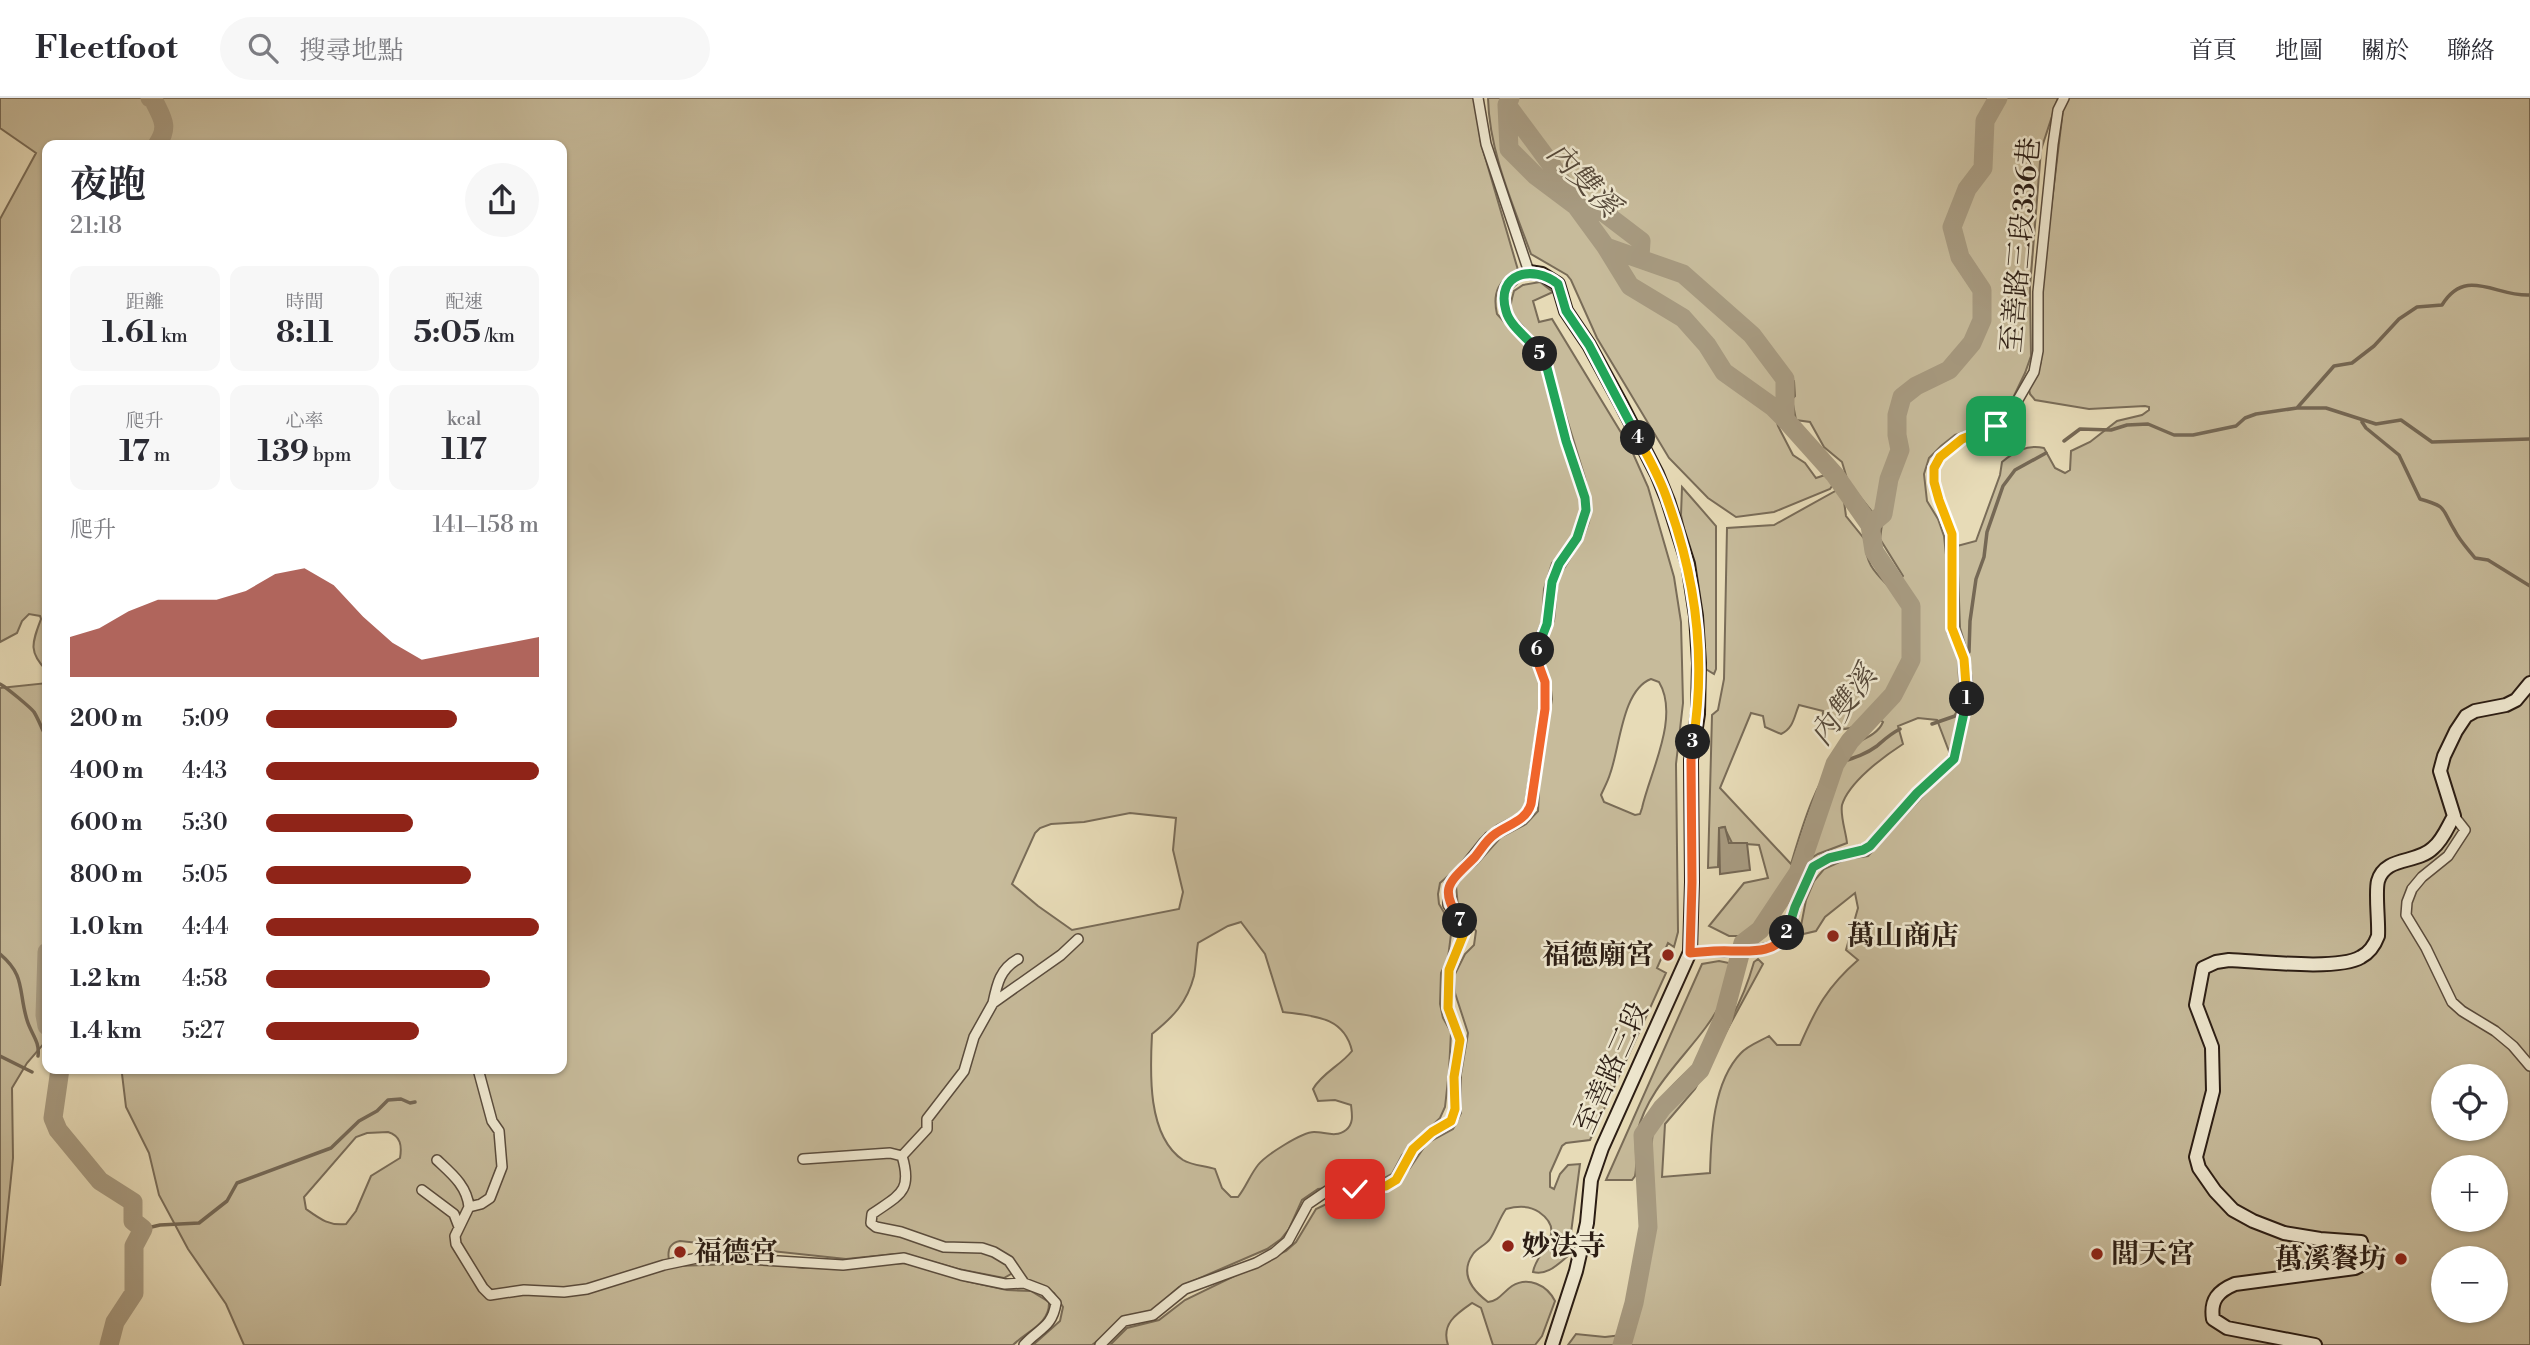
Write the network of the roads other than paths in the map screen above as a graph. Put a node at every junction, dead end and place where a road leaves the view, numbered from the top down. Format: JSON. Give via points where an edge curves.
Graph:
{"nodes":[{"id":1,"x":1478,"y":98,"type":"edge"},
{"id":2,"x":2064,"y":98,"type":"edge"},
{"id":3,"x":1529,"y":272,"type":"junction"},
{"id":4,"x":2530,"y":683,"type":"edge"},
{"id":5,"x":2454,"y":816,"type":"junction"},
{"id":6,"x":1078,"y":939,"type":"dead end"},
{"id":7,"x":1690,"y":953,"type":"junction"},
{"id":8,"x":1018,"y":959,"type":"dead end"},
{"id":9,"x":993,"y":1003,"type":"junction"},
{"id":10,"x":2530,"y":1066,"type":"edge"},
{"id":11,"x":479,"y":1074,"type":"edge"},
{"id":12,"x":902,"y":1156,"type":"junction"},
{"id":13,"x":803,"y":1159,"type":"dead end"},
{"id":14,"x":437,"y":1160,"type":"dead end"},
{"id":15,"x":422,"y":1190,"type":"dead end"},
{"id":16,"x":469,"y":1208,"type":"junction"},
{"id":17,"x":459,"y":1227,"type":"junction"},
{"id":18,"x":1024,"y":1283,"type":"junction"},
{"id":19,"x":1024,"y":1345,"type":"edge"},
{"id":20,"x":1100,"y":1345,"type":"edge"},
{"id":21,"x":1552,"y":1345,"type":"edge"},
{"id":22,"x":2315,"y":1345,"type":"edge"}],
"edges":[{"from":1,"to":3,"type":"street","via":[[1486,144]]},
{"from":2,"to":7,"type":"street","name":"至善路三段336巷","via":[[2053,144],[2034,372],[1996,426],[1962,439],[1934,468],[1934,482],[1952,534],[1952,628],[1967,681],[1967,703],[1954,759],[1870,846],[1813,867],[1784,939],[1750,953]]},
{"from":3,"to":7,"type":"street","name":"至善路三段","via":[[1558,284],[1566,311],[1589,345],[1657,474],[1688,564],[1699,663],[1691,760]]},
{"from":3,"to":20,"type":"street","via":[[1508,285],[1505,307],[1546,364],[1586,510],[1577,538],[1552,582],[1547,624],[1537,645],[1545,709],[1529,811],[1489,838],[1449,885],[1448,905],[1464,933],[1449,970],[1448,1008],[1460,1040],[1451,1121],[1413,1149],[1396,1180],[1386,1186],[1327,1191],[1308,1204],[1288,1241],[1274,1253],[1185,1289],[1153,1315],[1124,1321]]},
{"from":4,"to":5,"type":"street","via":[[2516,700],[2466,716],[2456,731],[2440,771]]},
{"from":5,"to":10,"type":"street","via":[[2465,830],[2448,856],[2412,889],[2406,915],[2452,1002],[2504,1038]]},
{"from":5,"to":22,"type":"street","via":[[2432,850],[2388,866],[2381,873],[2378,936],[2362,957],[2318,964],[2229,960],[2203,968],[2196,1005],[2212,1048],[2214,1079],[2196,1157],[2199,1168],[2233,1210],[2253,1221],[2284,1233],[2361,1242],[2364,1255],[2355,1268],[2235,1284],[2216,1297],[2211,1307],[2213,1319],[2227,1328]]},
{"from":6,"to":9,"type":"street"},
{"from":7,"to":21,"type":"street","name":"至善路三段","via":[[1602,1148],[1591,1180],[1576,1271]]},
{"from":8,"to":9,"type":"street","via":[[999,978]]},
{"from":9,"to":12,"type":"street","via":[[974,1037],[964,1071],[927,1119],[927,1129]]},
{"from":11,"to":16,"type":"street","via":[[499,1131],[502,1167],[490,1198]]},
{"from":12,"to":13,"type":"street"},
{"from":12,"to":18,"type":"street","via":[[906,1184],[872,1214],[871,1223],[944,1247],[994,1252],[1009,1261]]},
{"from":14,"to":16,"type":"street","via":[[460,1182]]},
{"from":15,"to":17,"type":"street","via":[[454,1214]]},
{"from":16,"to":17,"type":"street"},
{"from":17,"to":18,"type":"street","via":[[456,1244],[490,1295],[587,1289],[696,1258],[843,1265],[904,1258],[961,1275]]},
{"from":18,"to":19,"type":"street","via":[[1056,1303],[1049,1324]]}]}
